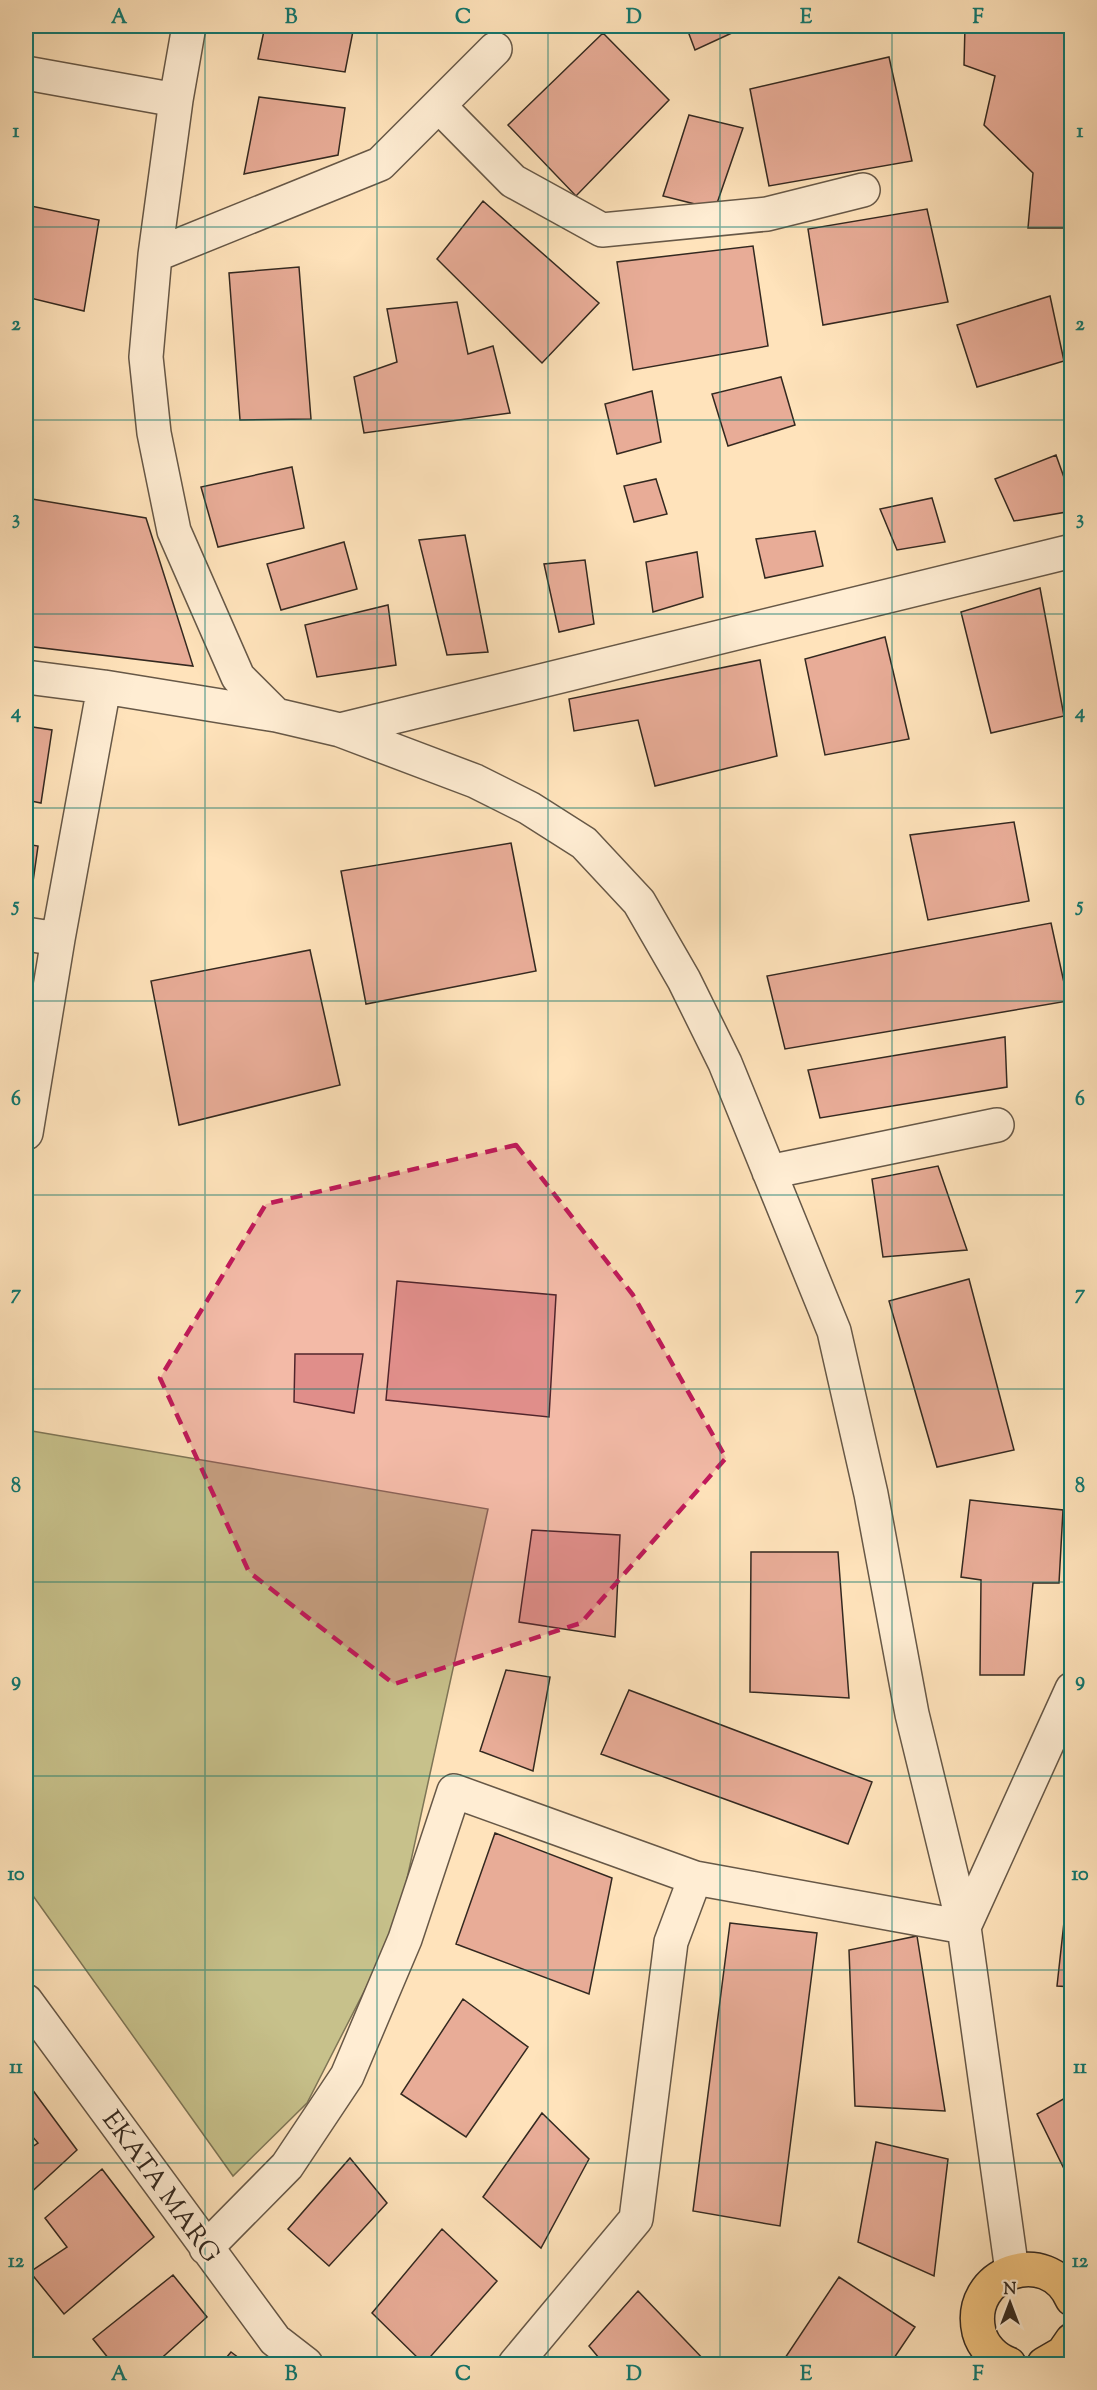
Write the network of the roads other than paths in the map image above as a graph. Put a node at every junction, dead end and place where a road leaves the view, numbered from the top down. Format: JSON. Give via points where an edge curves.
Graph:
{"nodes":[{"id":1,"x":189,"y":26,"type":"edge"},
{"id":2,"x":495,"y":49,"type":"dead end"},
{"id":3,"x":26,"y":73,"type":"edge"},
{"id":4,"x":176,"y":100,"type":"junction"},
{"id":5,"x":438,"y":105,"type":"junction"},
{"id":6,"x":863,"y":190,"type":"dead end"},
{"id":7,"x":155,"y":255,"type":"junction"},
{"id":8,"x":1071,"y":551,"type":"edge"},
{"id":9,"x":26,"y":677,"type":"edge"},
{"id":10,"x":104,"y":687,"type":"junction"},
{"id":11,"x":276,"y":715,"type":"junction"},
{"id":12,"x":340,"y":730,"type":"junction"},
{"id":13,"x":26,"y":934,"type":"edge"},
{"id":14,"x":58,"y":939,"type":"junction"},
{"id":15,"x":997,"y":1125,"type":"dead end"},
{"id":16,"x":26,"y":1133,"type":"edge"},
{"id":17,"x":770,"y":1172,"type":"junction"},
{"id":18,"x":1071,"y":1689,"type":"edge"},
{"id":19,"x":695,"y":1878,"type":"junction"},
{"id":20,"x":964,"y":1927,"type":"junction"},
{"id":21,"x":26,"y":2001,"type":"edge"},
{"id":22,"x":207,"y":2248,"type":"junction"},
{"id":23,"x":1012,"y":2271,"type":"junction"},
{"id":24,"x":1067,"y":2284,"type":"edge"},
{"id":25,"x":1071,"y":2340,"type":"edge"},
{"id":26,"x":994,"y":2361,"type":"edge"},
{"id":27,"x":306,"y":2364,"type":"edge"},
{"id":28,"x":515,"y":2364,"type":"edge"},
{"id":29,"x":1044,"y":2364,"type":"edge"}],
"edges":[{"from":1,"to":4,"type":"street"},
{"from":2,"to":5,"type":"street"},
{"from":3,"to":4,"type":"street"},
{"from":4,"to":7,"type":"street"},
{"from":5,"to":6,"type":"street","via":[[513,181],[602,230],[766,214]]},
{"from":5,"to":7,"type":"street","via":[[380,164]]},
{"from":7,"to":11,"type":"street","via":[[147,357],[154,433],[174,531],[238,677]]},
{"from":8,"to":12,"type":"street"},
{"from":9,"to":10,"type":"street"},
{"from":10,"to":11,"type":"street"},
{"from":10,"to":14,"type":"street"},
{"from":11,"to":12,"type":"street"},
{"from":12,"to":17,"type":"street","via":[[475,781],[529,808],[584,843],[639,902],[684,980],[725,1063]]},
{"from":13,"to":14,"type":"street"},
{"from":14,"to":16,"type":"street"},
{"from":15,"to":17,"type":"street"},
{"from":17,"to":20,"type":"street","via":[[834,1331],[871,1494],[912,1714]]},
{"from":18,"to":20,"type":"street"},
{"from":19,"to":20,"type":"street"},
{"from":19,"to":22,"type":"street","via":[[454,1791],[405,1939],[347,2076],[287,2166]]},
{"from":19,"to":28,"type":"street","via":[[671,1942],[636,2219]]},
{"from":20,"to":23,"type":"street"},
{"from":21,"to":22,"type":"street","name":"EKATA MARG"},
{"from":22,"to":27,"type":"street","name":"EKATA MARG","via":[[274,2340]]},
{"from":23,"to":24,"type":"main road","via":[[1044,2272]]},
{"from":23,"to":26,"type":"main road","via":[[997,2279],[978,2306],[981,2339]]},
{"from":25,"to":29,"type":"main road","via":[[1063,2353]]}]}
